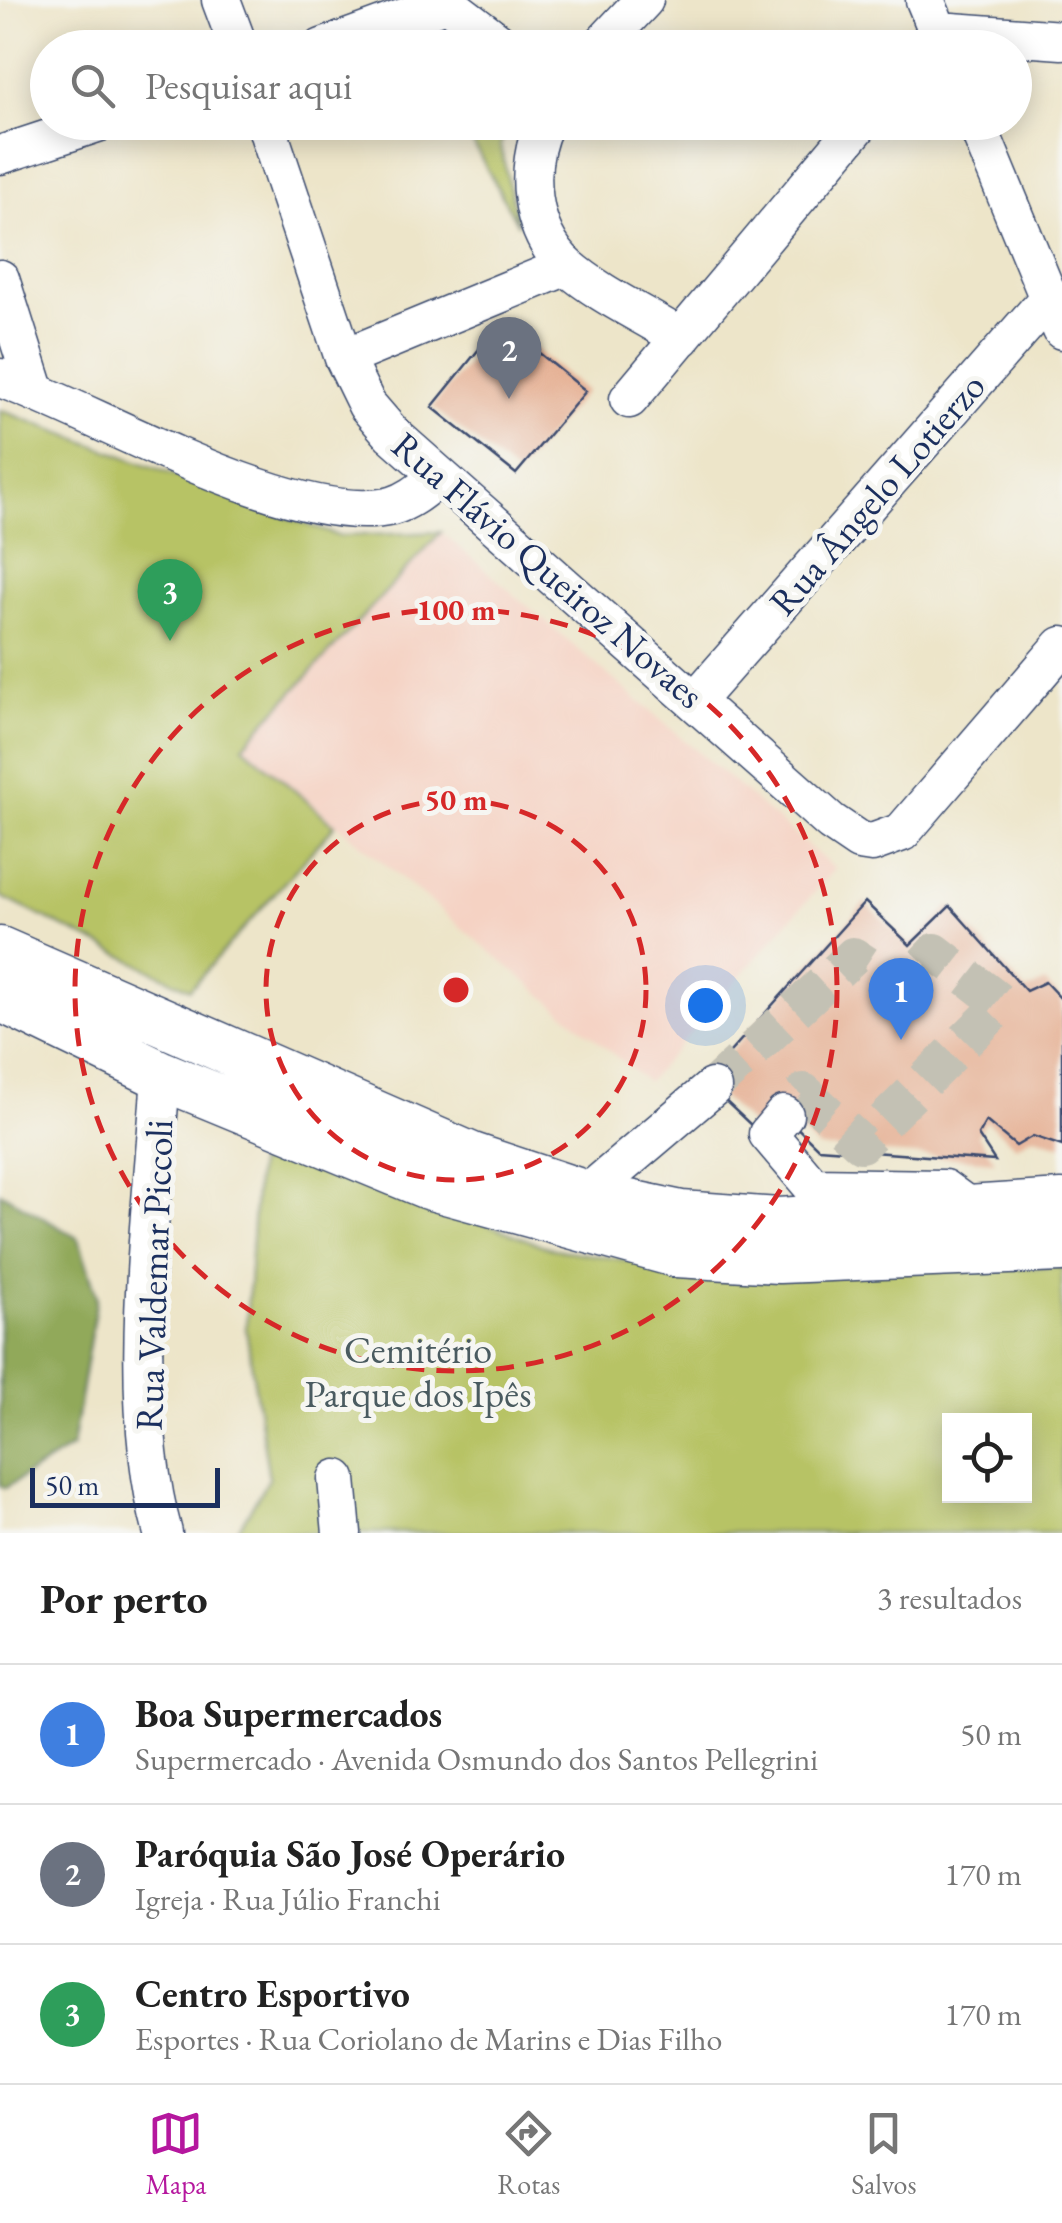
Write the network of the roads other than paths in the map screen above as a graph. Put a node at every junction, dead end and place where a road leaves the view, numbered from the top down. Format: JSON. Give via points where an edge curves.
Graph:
{"nodes":[{"id":1,"x":221,"y":0,"type":"edge"},
{"id":2,"x":644,"y":0,"type":"edge"},
{"id":3,"x":444,"y":2,"type":"edge"},
{"id":4,"x":232,"y":30,"type":"edge"},
{"id":5,"x":370,"y":30,"type":"edge"},
{"id":6,"x":482,"y":30,"type":"edge"},
{"id":7,"x":616,"y":30,"type":"edge"},
{"id":8,"x":1032,"y":38,"type":"edge"},
{"id":9,"x":1062,"y":40,"type":"edge"},
{"id":10,"x":45,"y":140,"type":"edge"},
{"id":11,"x":271,"y":140,"type":"edge"},
{"id":12,"x":538,"y":140,"type":"edge"},
{"id":13,"x":846,"y":140,"type":"edge"},
{"id":14,"x":984,"y":140,"type":"edge"},
{"id":15,"x":0,"y":155,"type":"edge"},
{"id":16,"x":567,"y":266,"type":"junction"},
{"id":17,"x":0,"y":279,"type":"edge"},
{"id":18,"x":1058,"y":310,"type":"edge"},
{"id":19,"x":680,"y":338,"type":"junction"},
{"id":20,"x":344,"y":358,"type":"junction"},
{"id":21,"x":17,"y":384,"type":"edge"},
{"id":22,"x":629,"y":399,"type":"dead end"},
{"id":23,"x":438,"y":478,"type":"junction"},
{"id":24,"x":1062,"y":646,"type":"edge"},
{"id":25,"x":696,"y":700,"type":"junction"},
{"id":26,"x":0,"y":951,"type":"edge"},
{"id":27,"x":0,"y":998,"type":"edge"},
{"id":28,"x":212,"y":1045,"type":"junction"},
{"id":29,"x":161,"y":1075,"type":"junction"},
{"id":30,"x":712,"y":1088,"type":"tunnel mouth"},
{"id":31,"x":784,"y":1115,"type":"dead end"},
{"id":32,"x":586,"y":1195,"type":"junction"},
{"id":33,"x":1062,"y":1204,"type":"edge"},
{"id":34,"x":970,"y":1208,"type":"junction"},
{"id":35,"x":1062,"y":1248,"type":"edge"},
{"id":36,"x":337,"y":1479,"type":"dead end"},
{"id":37,"x":163,"y":1533,"type":"edge"},
{"id":38,"x":342,"y":1533,"type":"edge"}],
"edges":[{"from":1,"to":4,"type":"street"},
{"from":2,"to":7,"type":"street"},
{"from":3,"to":5,"type":"street"},
{"from":3,"to":6,"type":"street"},
{"from":8,"to":9,"type":"street"},
{"from":10,"to":15,"type":"street"},
{"from":11,"to":20,"type":"street","name":"Rua Flávio Queiroz Novaes"},
{"from":12,"to":16,"type":"street","via":[[532,186],[540,226]]},
{"from":13,"to":19,"type":"street"},
{"from":14,"to":18,"type":"street"},
{"from":16,"to":19,"type":"street"},
{"from":16,"to":20,"type":"street"},
{"from":17,"to":21,"type":"street"},
{"from":18,"to":25,"type":"street","name":"Rua Ângelo Lotierzo"},
{"from":19,"to":22,"type":"street"},
{"from":20,"to":23,"type":"street","name":"Rua Flávio Queiroz Novaes","via":[[367,404]]},
{"from":21,"to":23,"type":"street","via":[[192,462],[324,506],[392,506]]},
{"from":23,"to":25,"type":"street","name":"Rua Flávio Queiroz Novaes"},
{"from":24,"to":25,"type":"street","name":"Rua Flávio Queiroz Novaes","via":[[902,832],[872,843],[830,822]]},
{"from":26,"to":28,"type":"main road"},
{"from":27,"to":29,"type":"main road"},
{"from":28,"to":29,"type":"main road","via":[[171,1047]]},
{"from":28,"to":32,"type":"main road","via":[[472,1158]]},
{"from":29,"to":35,"type":"main road","via":[[428,1185],[676,1253],[779,1260]]},
{"from":29,"to":37,"type":"street","name":"Rua Valdemar Piccoli","via":[[145,1356],[148,1449]]},
{"from":30,"to":32,"type":"street"},
{"from":31,"to":34,"type":"street","via":[[768,1134],[813,1187],[944,1189]]},
{"from":32,"to":34,"type":"main road","via":[[680,1215],[779,1222]]},
{"from":33,"to":34,"type":"main road"},
{"from":36,"to":38,"type":"street"}]}
